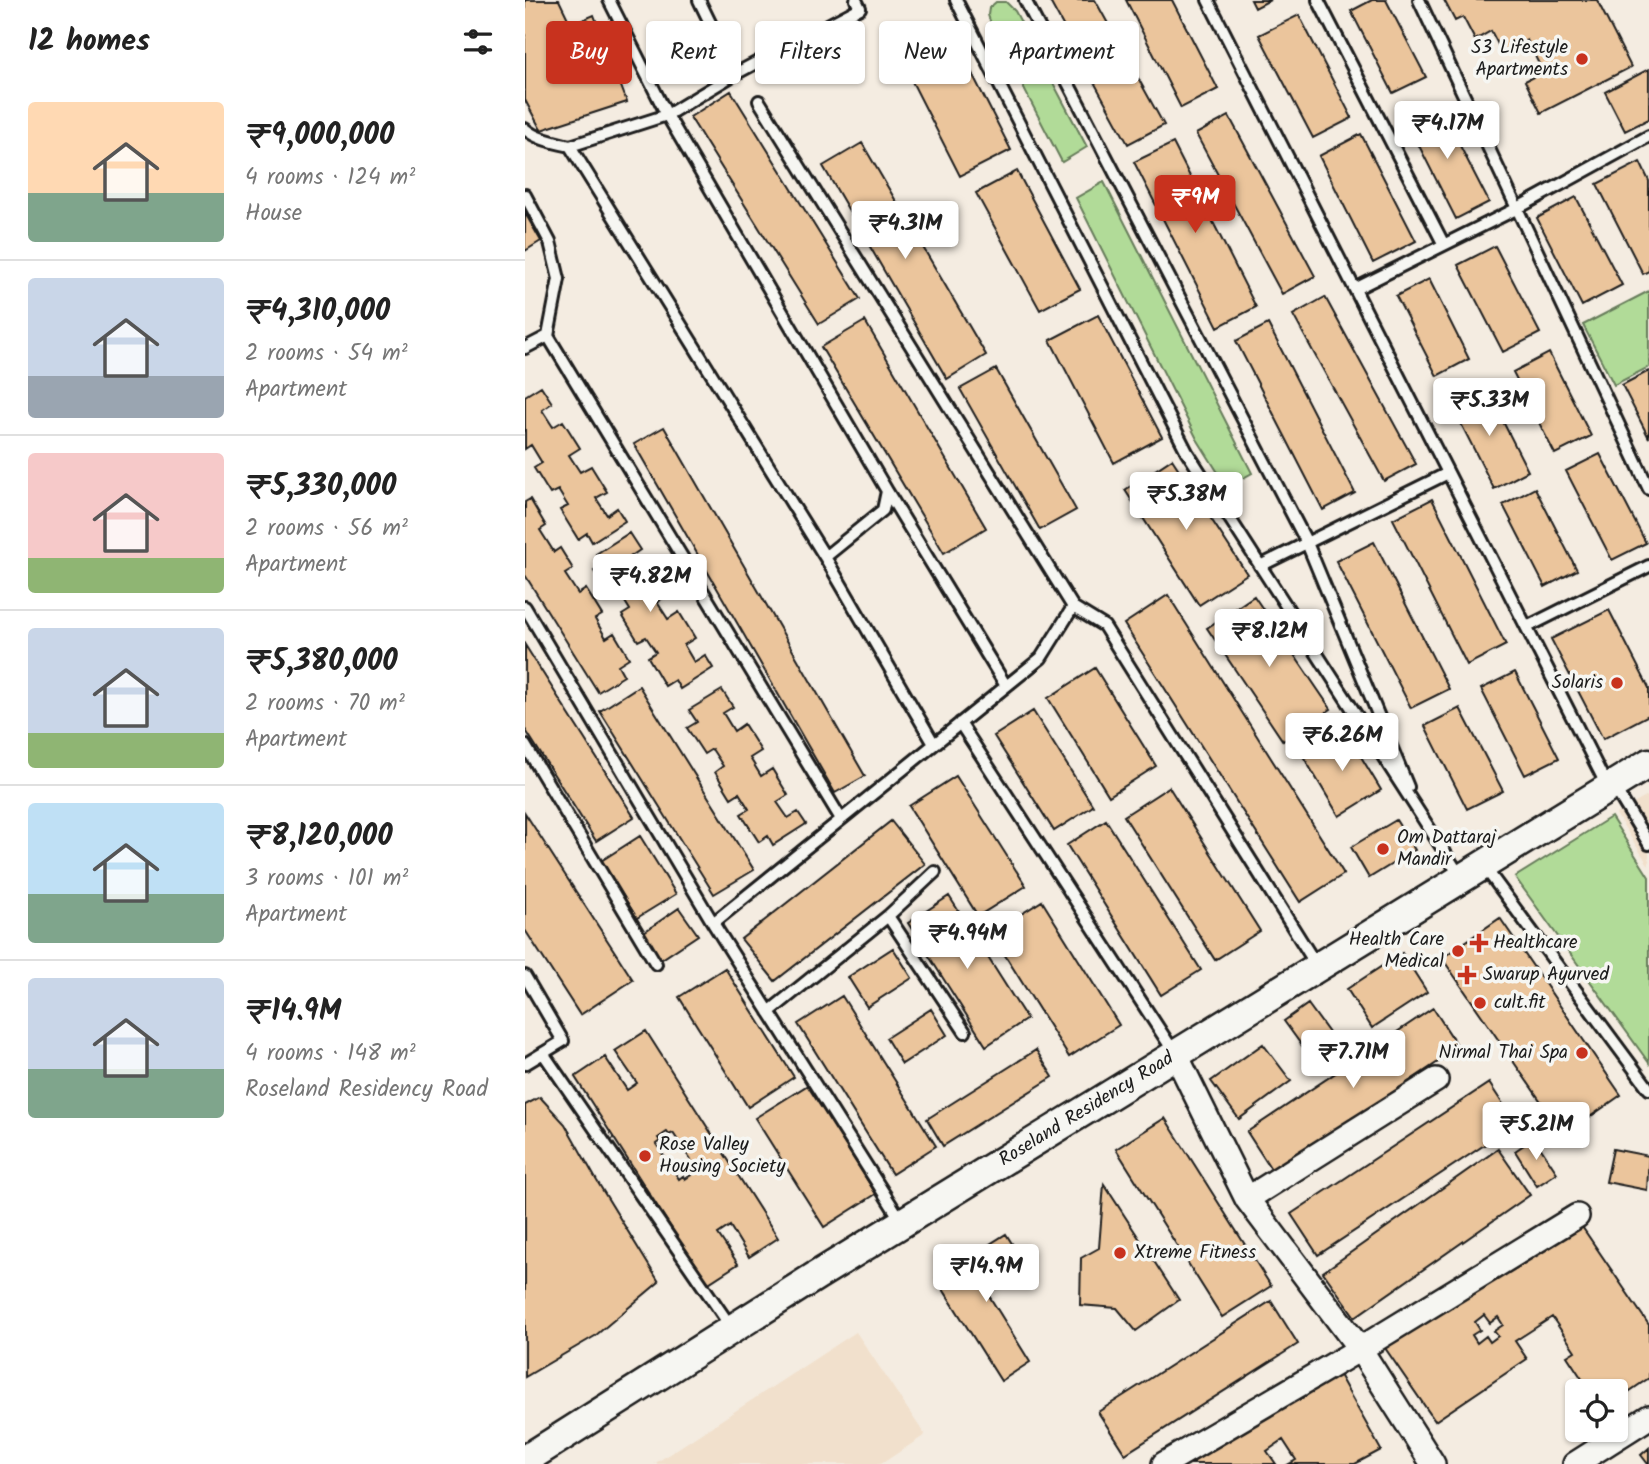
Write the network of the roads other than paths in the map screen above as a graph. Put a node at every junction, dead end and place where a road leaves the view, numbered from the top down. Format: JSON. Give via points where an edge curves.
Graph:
{"nodes":[{"id":1,"x":609,"y":0,"type":"edge"},
{"id":2,"x":699,"y":0,"type":"edge"},
{"id":3,"x":856,"y":0,"type":"edge"},
{"id":4,"x":956,"y":0,"type":"edge"},
{"id":5,"x":1025,"y":0,"type":"edge"},
{"id":6,"x":1208,"y":0,"type":"edge"},
{"id":7,"x":1318,"y":0,"type":"edge"},
{"id":8,"x":1419,"y":0,"type":"edge"},
{"id":9,"x":709,"y":21,"type":"edge"},
{"id":10,"x":741,"y":71,"type":"edge"},
{"id":11,"x":718,"y":84,"type":"edge"},
{"id":12,"x":759,"y":101,"type":"dead end"},
{"id":13,"x":667,"y":115,"type":"junction"},
{"id":14,"x":525,"y":129,"type":"edge"},
{"id":15,"x":1649,"y":136,"type":"edge"},
{"id":16,"x":570,"y":146,"type":"junction"},
{"id":17,"x":525,"y":195,"type":"edge"},
{"id":18,"x":1516,"y":209,"type":"junction"},
{"id":19,"x":1443,"y":243,"type":"junction"},
{"id":20,"x":1355,"y":289,"type":"junction"},
{"id":21,"x":548,"y":336,"type":"junction"},
{"id":22,"x":525,"y":348,"type":"edge"},
{"id":23,"x":1448,"y":473,"type":"junction"},
{"id":24,"x":1649,"y":489,"type":"edge"},
{"id":25,"x":887,"y":491,"type":"junction"},
{"id":26,"x":1307,"y":543,"type":"junction"},
{"id":27,"x":825,"y":557,"type":"junction"},
{"id":28,"x":1260,"y":566,"type":"junction"},
{"id":29,"x":1649,"y":566,"type":"edge"},
{"id":30,"x":525,"y":607,"type":"edge"},
{"id":31,"x":1073,"y":607,"type":"junction"},
{"id":32,"x":1527,"y":627,"type":"junction"},
{"id":33,"x":1006,"y":686,"type":"junction"},
{"id":34,"x":960,"y":723,"type":"junction"},
{"id":35,"x":935,"y":744,"type":"junction"},
{"id":36,"x":525,"y":745,"type":"edge"},
{"id":37,"x":1649,"y":763,"type":"edge"},
{"id":38,"x":1611,"y":787,"type":"junction"},
{"id":39,"x":1418,"y":812,"type":"junction"},
{"id":40,"x":841,"y":820,"type":"junction"},
{"id":41,"x":1649,"y":844,"type":"edge"},
{"id":42,"x":1472,"y":872,"type":"junction"},
{"id":43,"x":935,"y":873,"type":"dead end"},
{"id":44,"x":888,"y":916,"type":"junction"},
{"id":45,"x":713,"y":923,"type":"junction"},
{"id":46,"x":656,"y":964,"type":"dead end"},
{"id":47,"x":1318,"y":967,"type":"junction"},
{"id":48,"x":525,"y":976,"type":"edge"},
{"id":49,"x":769,"y":1012,"type":"junction"},
{"id":50,"x":965,"y":1032,"type":"dead end"},
{"id":51,"x":543,"y":1053,"type":"junction"},
{"id":52,"x":1176,"y":1055,"type":"junction"},
{"id":53,"x":525,"y":1064,"type":"edge"},
{"id":54,"x":1436,"y":1080,"type":"dead end"},
{"id":55,"x":1649,"y":1089,"type":"edge"},
{"id":56,"x":1247,"y":1199,"type":"junction"},
{"id":57,"x":1577,"y":1216,"type":"dead end"},
{"id":58,"x":902,"y":1223,"type":"junction"},
{"id":59,"x":732,"y":1329,"type":"junction"},
{"id":60,"x":1360,"y":1349,"type":"junction"},
{"id":61,"x":1649,"y":1417,"type":"edge"},
{"id":62,"x":1601,"y":1457,"type":"edge"},
{"id":63,"x":525,"y":1460,"type":"edge"},
{"id":64,"x":1164,"y":1464,"type":"edge"},
{"id":65,"x":1433,"y":1464,"type":"edge"},
{"id":66,"x":1576,"y":1464,"type":"edge"}],
"edges":[{"from":1,"to":13,"type":"lane"},
{"from":2,"to":9,"type":"lane"},
{"from":3,"to":10,"type":"lane","via":[[860,8]]},
{"from":4,"to":28,"type":"lane","via":[[1187,452]]},
{"from":5,"to":26,"type":"lane"},
{"from":6,"to":20,"type":"lane"},
{"from":7,"to":19,"type":"lane"},
{"from":8,"to":18,"type":"lane"},
{"from":11,"to":13,"type":"lane"},
{"from":12,"to":31,"type":"lane"},
{"from":13,"to":16,"type":"lane"},
{"from":13,"to":25,"type":"lane"},
{"from":14,"to":16,"type":"lane"},
{"from":15,"to":18,"type":"lane"},
{"from":16,"to":27,"type":"lane"},
{"from":17,"to":21,"type":"lane","via":[[550,242],[559,279]]},
{"from":18,"to":19,"type":"lane"},
{"from":18,"to":24,"type":"lane"},
{"from":19,"to":20,"type":"lane"},
{"from":20,"to":23,"type":"lane"},
{"from":21,"to":22,"type":"lane"},
{"from":21,"to":40,"type":"lane"},
{"from":23,"to":26,"type":"lane"},
{"from":23,"to":32,"type":"lane"},
{"from":25,"to":27,"type":"lane","via":[[883,510]]},
{"from":25,"to":33,"type":"lane"},
{"from":26,"to":28,"type":"lane"},
{"from":26,"to":39,"type":"lane"},
{"from":27,"to":35,"type":"lane"},
{"from":28,"to":39,"type":"lane"},
{"from":29,"to":32,"type":"lane"},
{"from":30,"to":45,"type":"lane"},
{"from":31,"to":33,"type":"lane","via":[[1041,657]]},
{"from":31,"to":47,"type":"lane","via":[[1104,626]]},
{"from":32,"to":38,"type":"lane"},
{"from":33,"to":34,"type":"lane"},
{"from":34,"to":35,"type":"lane"},
{"from":34,"to":52,"type":"lane"},
{"from":35,"to":40,"type":"lane"},
{"from":36,"to":46,"type":"lane"},
{"from":37,"to":38,"type":"street","name":"Roseland Residency Road"},
{"from":38,"to":41,"type":"lane"},
{"from":38,"to":42,"type":"street","name":"Roseland Residency Road"},
{"from":39,"to":42,"type":"lane"},
{"from":40,"to":45,"type":"lane"},
{"from":42,"to":47,"type":"street","name":"Roseland Residency Road"},
{"from":42,"to":55,"type":"lane","via":[[1511,905]]},
{"from":43,"to":44,"type":"lane"},
{"from":44,"to":49,"type":"lane"},
{"from":44,"to":50,"type":"lane"},
{"from":45,"to":49,"type":"lane"},
{"from":47,"to":52,"type":"street","name":"Roseland Residency Road"},
{"from":48,"to":51,"type":"lane","via":[[563,1041]]},
{"from":49,"to":58,"type":"lane"},
{"from":51,"to":53,"type":"lane"},
{"from":51,"to":59,"type":"lane"},
{"from":52,"to":56,"type":"street"},
{"from":52,"to":58,"type":"street","name":"Roseland Residency Road"},
{"from":54,"to":56,"type":"street"},
{"from":56,"to":60,"type":"street"},
{"from":57,"to":60,"type":"street"},
{"from":58,"to":59,"type":"street","name":"Roseland Residency Road"},
{"from":59,"to":63,"type":"street","name":"Roseland Residency Road"},
{"from":60,"to":64,"type":"street"},
{"from":60,"to":65,"type":"street"},
{"from":61,"to":62,"type":"street"},
{"from":62,"to":66,"type":"street"}]}
